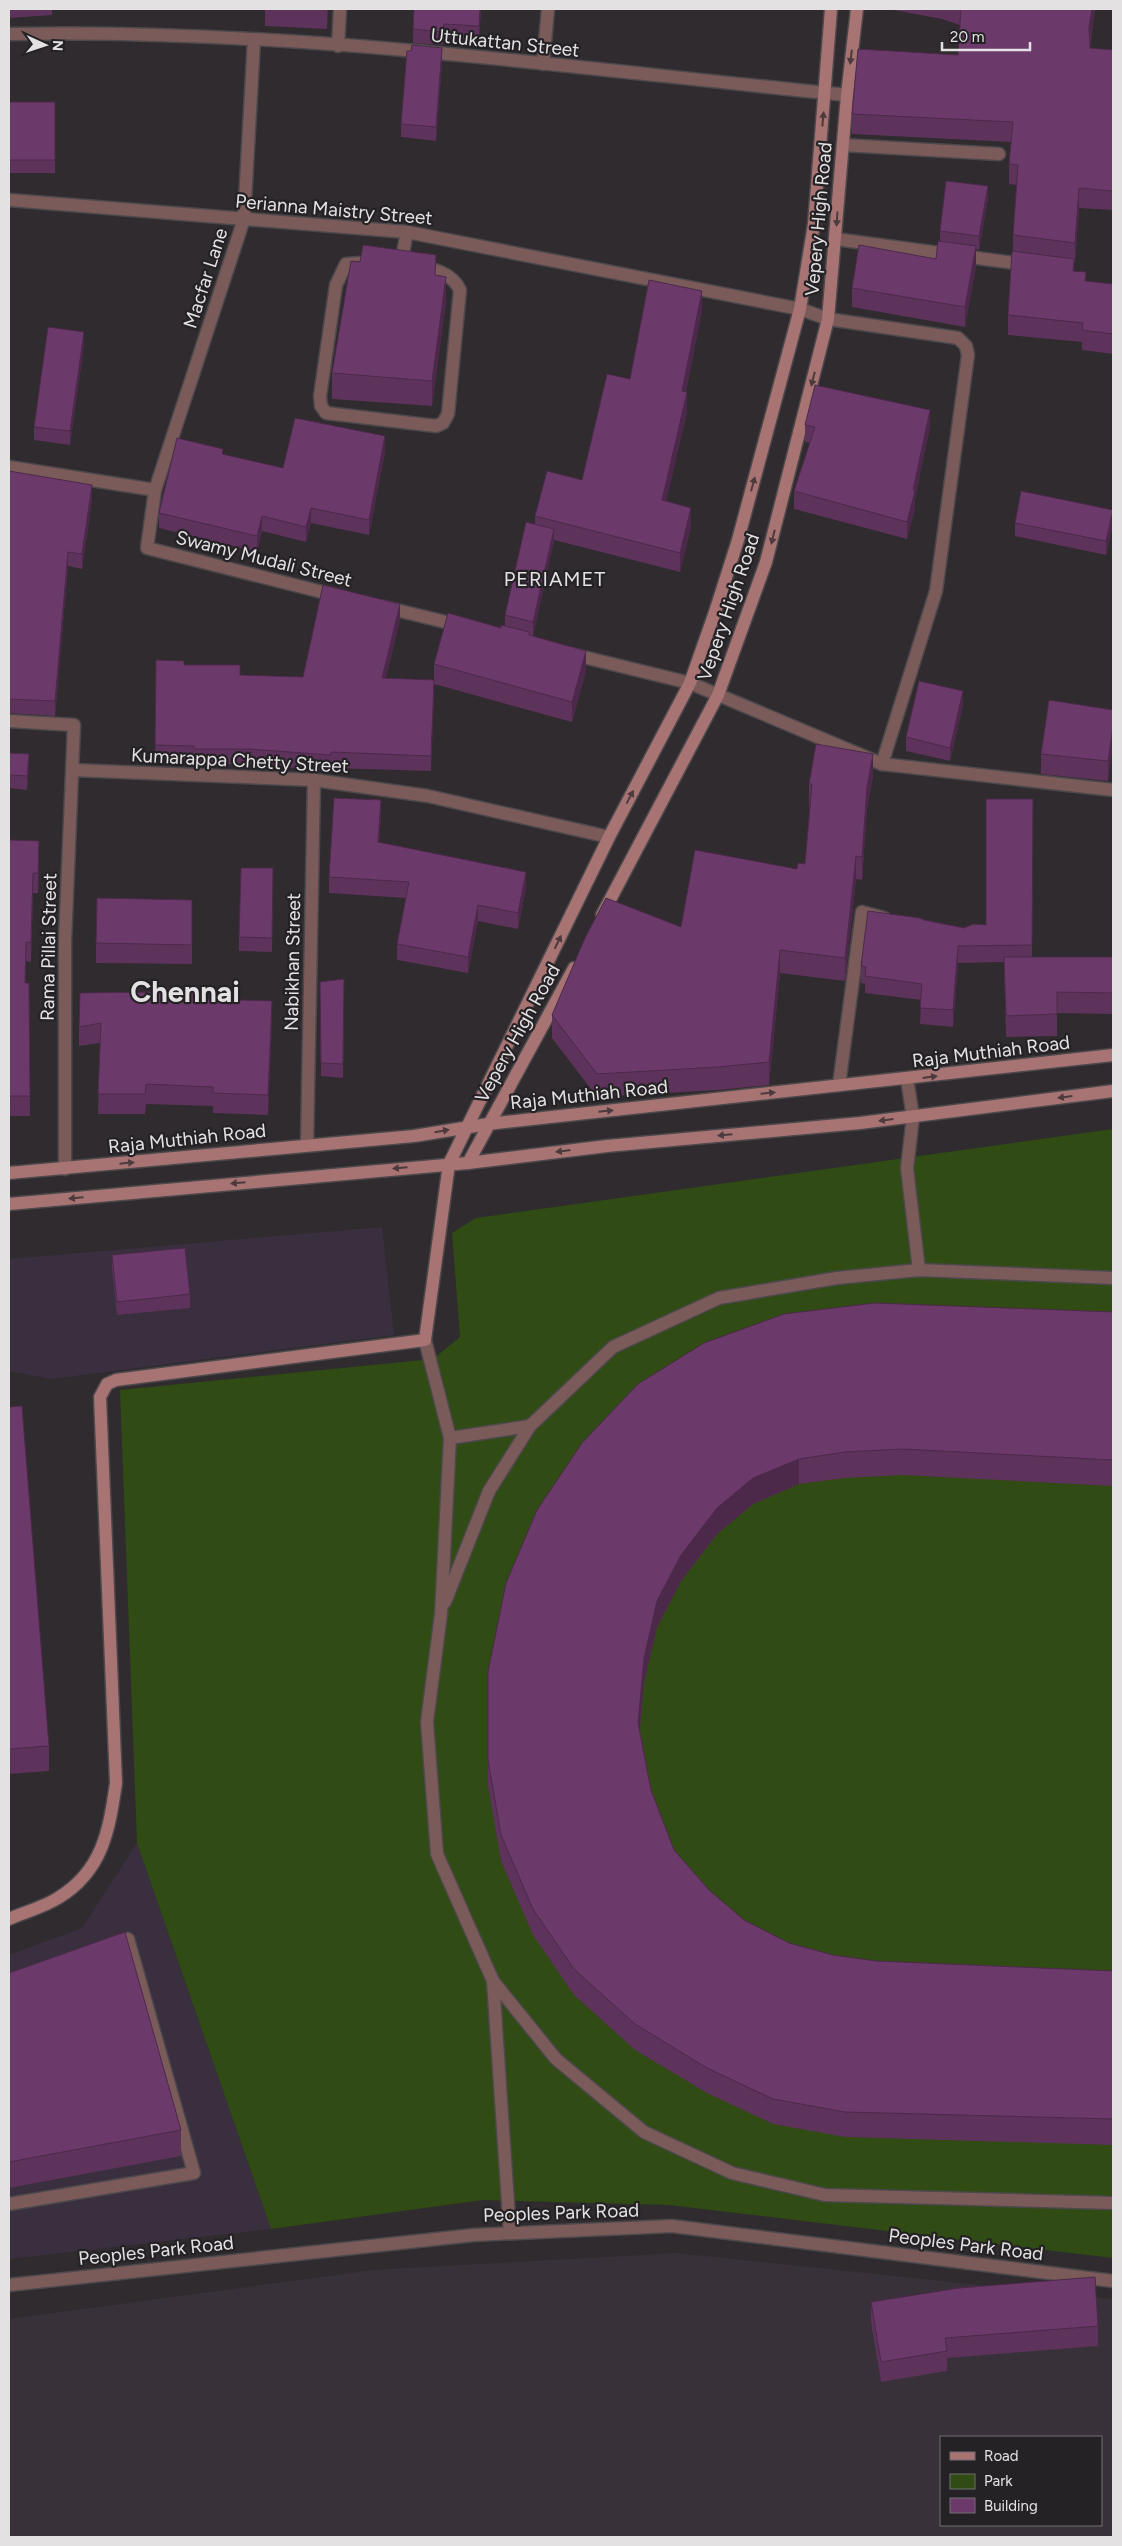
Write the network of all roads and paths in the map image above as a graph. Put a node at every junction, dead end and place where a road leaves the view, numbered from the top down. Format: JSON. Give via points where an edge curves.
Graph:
{"nodes":[{"id":1,"x":340,"y":9,"type":"edge"},
{"id":2,"x":548,"y":9,"type":"edge"},
{"id":3,"x":831,"y":9,"type":"edge"},
{"id":4,"x":857,"y":9,"type":"edge"},
{"id":5,"x":9,"y":34,"type":"edge"},
{"id":6,"x":254,"y":40,"type":"junction"},
{"id":7,"x":338,"y":46,"type":"junction"},
{"id":8,"x":544,"y":64,"type":"junction"},
{"id":9,"x":825,"y":93,"type":"junction"},
{"id":10,"x":847,"y":95,"type":"junction"},
{"id":11,"x":843,"y":145,"type":"junction"},
{"id":12,"x":999,"y":154,"type":"dead end"},
{"id":13,"x":9,"y":200,"type":"edge"},
{"id":14,"x":244,"y":219,"type":"junction"},
{"id":15,"x":407,"y":232,"type":"junction"},
{"id":16,"x":835,"y":239,"type":"junction"},
{"id":17,"x":401,"y":263,"type":"junction"},
{"id":18,"x":1047,"y":267,"type":"edge"},
{"id":19,"x":800,"y":309,"type":"junction"},
{"id":20,"x":828,"y":319,"type":"junction"},
{"id":21,"x":9,"y":467,"type":"edge"},
{"id":22,"x":155,"y":490,"type":"junction"},
{"id":23,"x":350,"y":599,"type":"edge"},
{"id":24,"x":370,"y":603,"type":"edge"},
{"id":25,"x":477,"y":630,"type":"edge"},
{"id":26,"x":554,"y":649,"type":"edge"},
{"id":27,"x":690,"y":683,"type":"junction"},
{"id":28,"x":718,"y":695,"type":"junction"},
{"id":29,"x":9,"y":721,"type":"edge"},
{"id":30,"x":882,"y":764,"type":"junction"},
{"id":31,"x":73,"y":770,"type":"junction"},
{"id":32,"x":314,"y":780,"type":"junction"},
{"id":33,"x":1113,"y":790,"type":"edge"},
{"id":34,"x":609,"y":837,"type":"junction"},
{"id":35,"x":900,"y":921,"type":"edge"},
{"id":36,"x":597,"y":924,"type":"edge"},
{"id":37,"x":578,"y":959,"type":"edge"},
{"id":38,"x":1113,"y":1056,"type":"edge"},
{"id":39,"x":906,"y":1079,"type":"junction"},
{"id":40,"x":839,"y":1085,"type":"junction"},
{"id":41,"x":1113,"y":1091,"type":"edge"},
{"id":42,"x":913,"y":1117,"type":"junction"},
{"id":43,"x":488,"y":1124,"type":"junction"},
{"id":44,"x":466,"y":1127,"type":"junction"},
{"id":45,"x":307,"y":1145,"type":"junction"},
{"id":46,"x":468,"y":1163,"type":"junction"},
{"id":47,"x":448,"y":1164,"type":"junction"},
{"id":48,"x":65,"y":1169,"type":"junction"},
{"id":49,"x":9,"y":1173,"type":"edge"},
{"id":50,"x":9,"y":1204,"type":"edge"},
{"id":51,"x":919,"y":1270,"type":"junction"},
{"id":52,"x":1113,"y":1278,"type":"edge"},
{"id":53,"x":425,"y":1340,"type":"junction"},
{"id":54,"x":530,"y":1426,"type":"junction"},
{"id":55,"x":450,"y":1438,"type":"junction"},
{"id":56,"x":441,"y":1614,"type":"junction"},
{"id":57,"x":9,"y":1918,"type":"edge"},
{"id":58,"x":101,"y":1949,"type":"edge"},
{"id":59,"x":493,"y":1981,"type":"junction"},
{"id":60,"x":9,"y":2204,"type":"edge"},
{"id":61,"x":1113,"y":2204,"type":"edge"},
{"id":62,"x":510,"y":2233,"type":"junction"},
{"id":63,"x":1113,"y":2281,"type":"edge"},
{"id":64,"x":9,"y":2285,"type":"edge"}],
"edges":[{"from":1,"to":7,"type":"street"},
{"from":2,"to":8,"type":"street"},
{"from":3,"to":9,"type":"main road","name":"Vepery High Road"},
{"from":4,"to":10,"type":"main road","name":"Vepery High Road","one_way":true},
{"from":5,"to":6,"type":"street","name":"Uttukattan Street"},
{"from":6,"to":7,"type":"street","name":"Uttukattan Street"},
{"from":6,"to":14,"type":"street","name":"Macfar Lane"},
{"from":7,"to":8,"type":"street","name":"Uttukattan Street"},
{"from":8,"to":9,"type":"street","name":"Uttukattan Street"},
{"from":9,"to":10,"type":"street","name":"Uttukattan Street"},
{"from":19,"to":9,"type":"main road","name":"Vepery High Road","one_way":true,"via":[[814,224]]},
{"from":10,"to":11,"type":"main road","name":"Vepery High Road"},
{"from":11,"to":12,"type":"street"},
{"from":11,"to":16,"type":"main road","name":"Vepery High Road","one_way":true},
{"from":13,"to":14,"type":"street","name":"Perianna Maistry Street"},
{"from":14,"to":15,"type":"street","name":"Perianna Maistry Street"},
{"from":14,"to":22,"type":"street","name":"Macfar Lane"},
{"from":15,"to":17,"type":"street"},
{"from":15,"to":19,"type":"street","name":"Perianna Maistry Street"},
{"from":16,"to":18,"type":"street"},
{"from":16,"to":20,"type":"main road","name":"Vepery High Road"},
{"from":17,"to":17,"type":"street","via":[[448,274],[456,280],[460,290],[448,414],[443,423],[436,426],[326,413],[320,396],[340,272],[346,264],[354,262]]},
{"from":19,"to":20,"type":"street","name":"Perianna Maistry Street"},
{"from":27,"to":19,"type":"main road","name":"Vepery High Road","one_way":true,"via":[[738,540]]},
{"from":20,"to":28,"type":"main road","name":"Vepery High Road","one_way":true,"via":[[766,562]]},
{"from":20,"to":30,"type":"street","name":"Perianna Maistry Street","via":[[958,338],[966,346],[968,355],[936,591]]},
{"from":21,"to":22,"type":"street"},
{"from":22,"to":23,"type":"street","name":"Swamy Mudali Street","via":[[147,548]]},
{"from":24,"to":25,"type":"street","name":"Swamy Mudali Street"},
{"from":26,"to":27,"type":"street"},
{"from":27,"to":28,"type":"street"},
{"from":34,"to":27,"type":"main road","name":"Vepery High Road","one_way":true},
{"from":28,"to":30,"type":"street"},
{"from":28,"to":36,"type":"main road","name":"Vepery High Road"},
{"from":29,"to":31,"type":"street","name":"Rama Pillai Street","via":[[74,726]]},
{"from":30,"to":33,"type":"street"},
{"from":31,"to":32,"type":"street","name":"Kumarappa Chetty Street"},
{"from":31,"to":48,"type":"street","name":"Rama Pillai Street","via":[[65,941]]},
{"from":32,"to":34,"type":"street","name":"Kumarappa Chetty Street","via":[[428,796]]},
{"from":32,"to":45,"type":"street","name":"Nabikhan Street"},
{"from":44,"to":34,"type":"main road","name":"Vepery High Road","one_way":true},
{"from":35,"to":40,"type":"street","via":[[862,912]]},
{"from":37,"to":43,"type":"main road","name":"Vepery High Road"},
{"from":39,"to":38,"type":"main road","name":"Raja Muthiah Road","one_way":true},
{"from":39,"to":40,"type":"main road","name":"Raja Muthiah Road"},
{"from":39,"to":42,"type":"street"},
{"from":43,"to":40,"type":"main road","name":"Raja Muthiah Road","one_way":true},
{"from":41,"to":42,"type":"main road","one_way":true},
{"from":42,"to":46,"type":"main road","one_way":true,"via":[[607,1146]]},
{"from":42,"to":51,"type":"street","via":[[907,1168]]},
{"from":43,"to":44,"type":"main road","name":"Raja Muthiah Road"},
{"from":43,"to":46,"type":"main road","name":"Vepery High Road"},
{"from":45,"to":44,"type":"main road","name":"Raja Muthiah Road","one_way":true,"via":[[414,1136]]},
{"from":44,"to":47,"type":"main road","name":"Vepery High Road"},
{"from":48,"to":45,"type":"main road","name":"Raja Muthiah Road","one_way":true},
{"from":46,"to":47,"type":"main road"},
{"from":47,"to":50,"type":"main road","one_way":true},
{"from":47,"to":53,"type":"main road","name":"Vepery High Road"},
{"from":48,"to":49,"type":"main road","name":"Raja Muthiah Road"},
{"from":51,"to":52,"type":"street"},
{"from":51,"to":54,"type":"street","via":[[837,1278],[719,1298],[613,1347]]},
{"from":53,"to":55,"type":"street"},
{"from":53,"to":57,"type":"main road","via":[[116,1380],[107,1384],[100,1397],[116,1783],[110,1822],[101,1854],[80,1880],[58,1898]]},
{"from":54,"to":55,"type":"street"},
{"from":54,"to":56,"type":"street","via":[[489,1491]]},
{"from":55,"to":56,"type":"street"},
{"from":56,"to":59,"type":"street","via":[[427,1722],[437,1854]]},
{"from":58,"to":60,"type":"street","via":[[128,1939],[194,2173]]},
{"from":59,"to":61,"type":"street","via":[[556,2059],[644,2132],[732,2173],[825,2195]]},
{"from":59,"to":62,"type":"street"},
{"from":62,"to":63,"type":"street","name":"Peoples Park Road","via":[[672,2226]]},
{"from":62,"to":64,"type":"street","name":"Peoples Park Road"}]}
